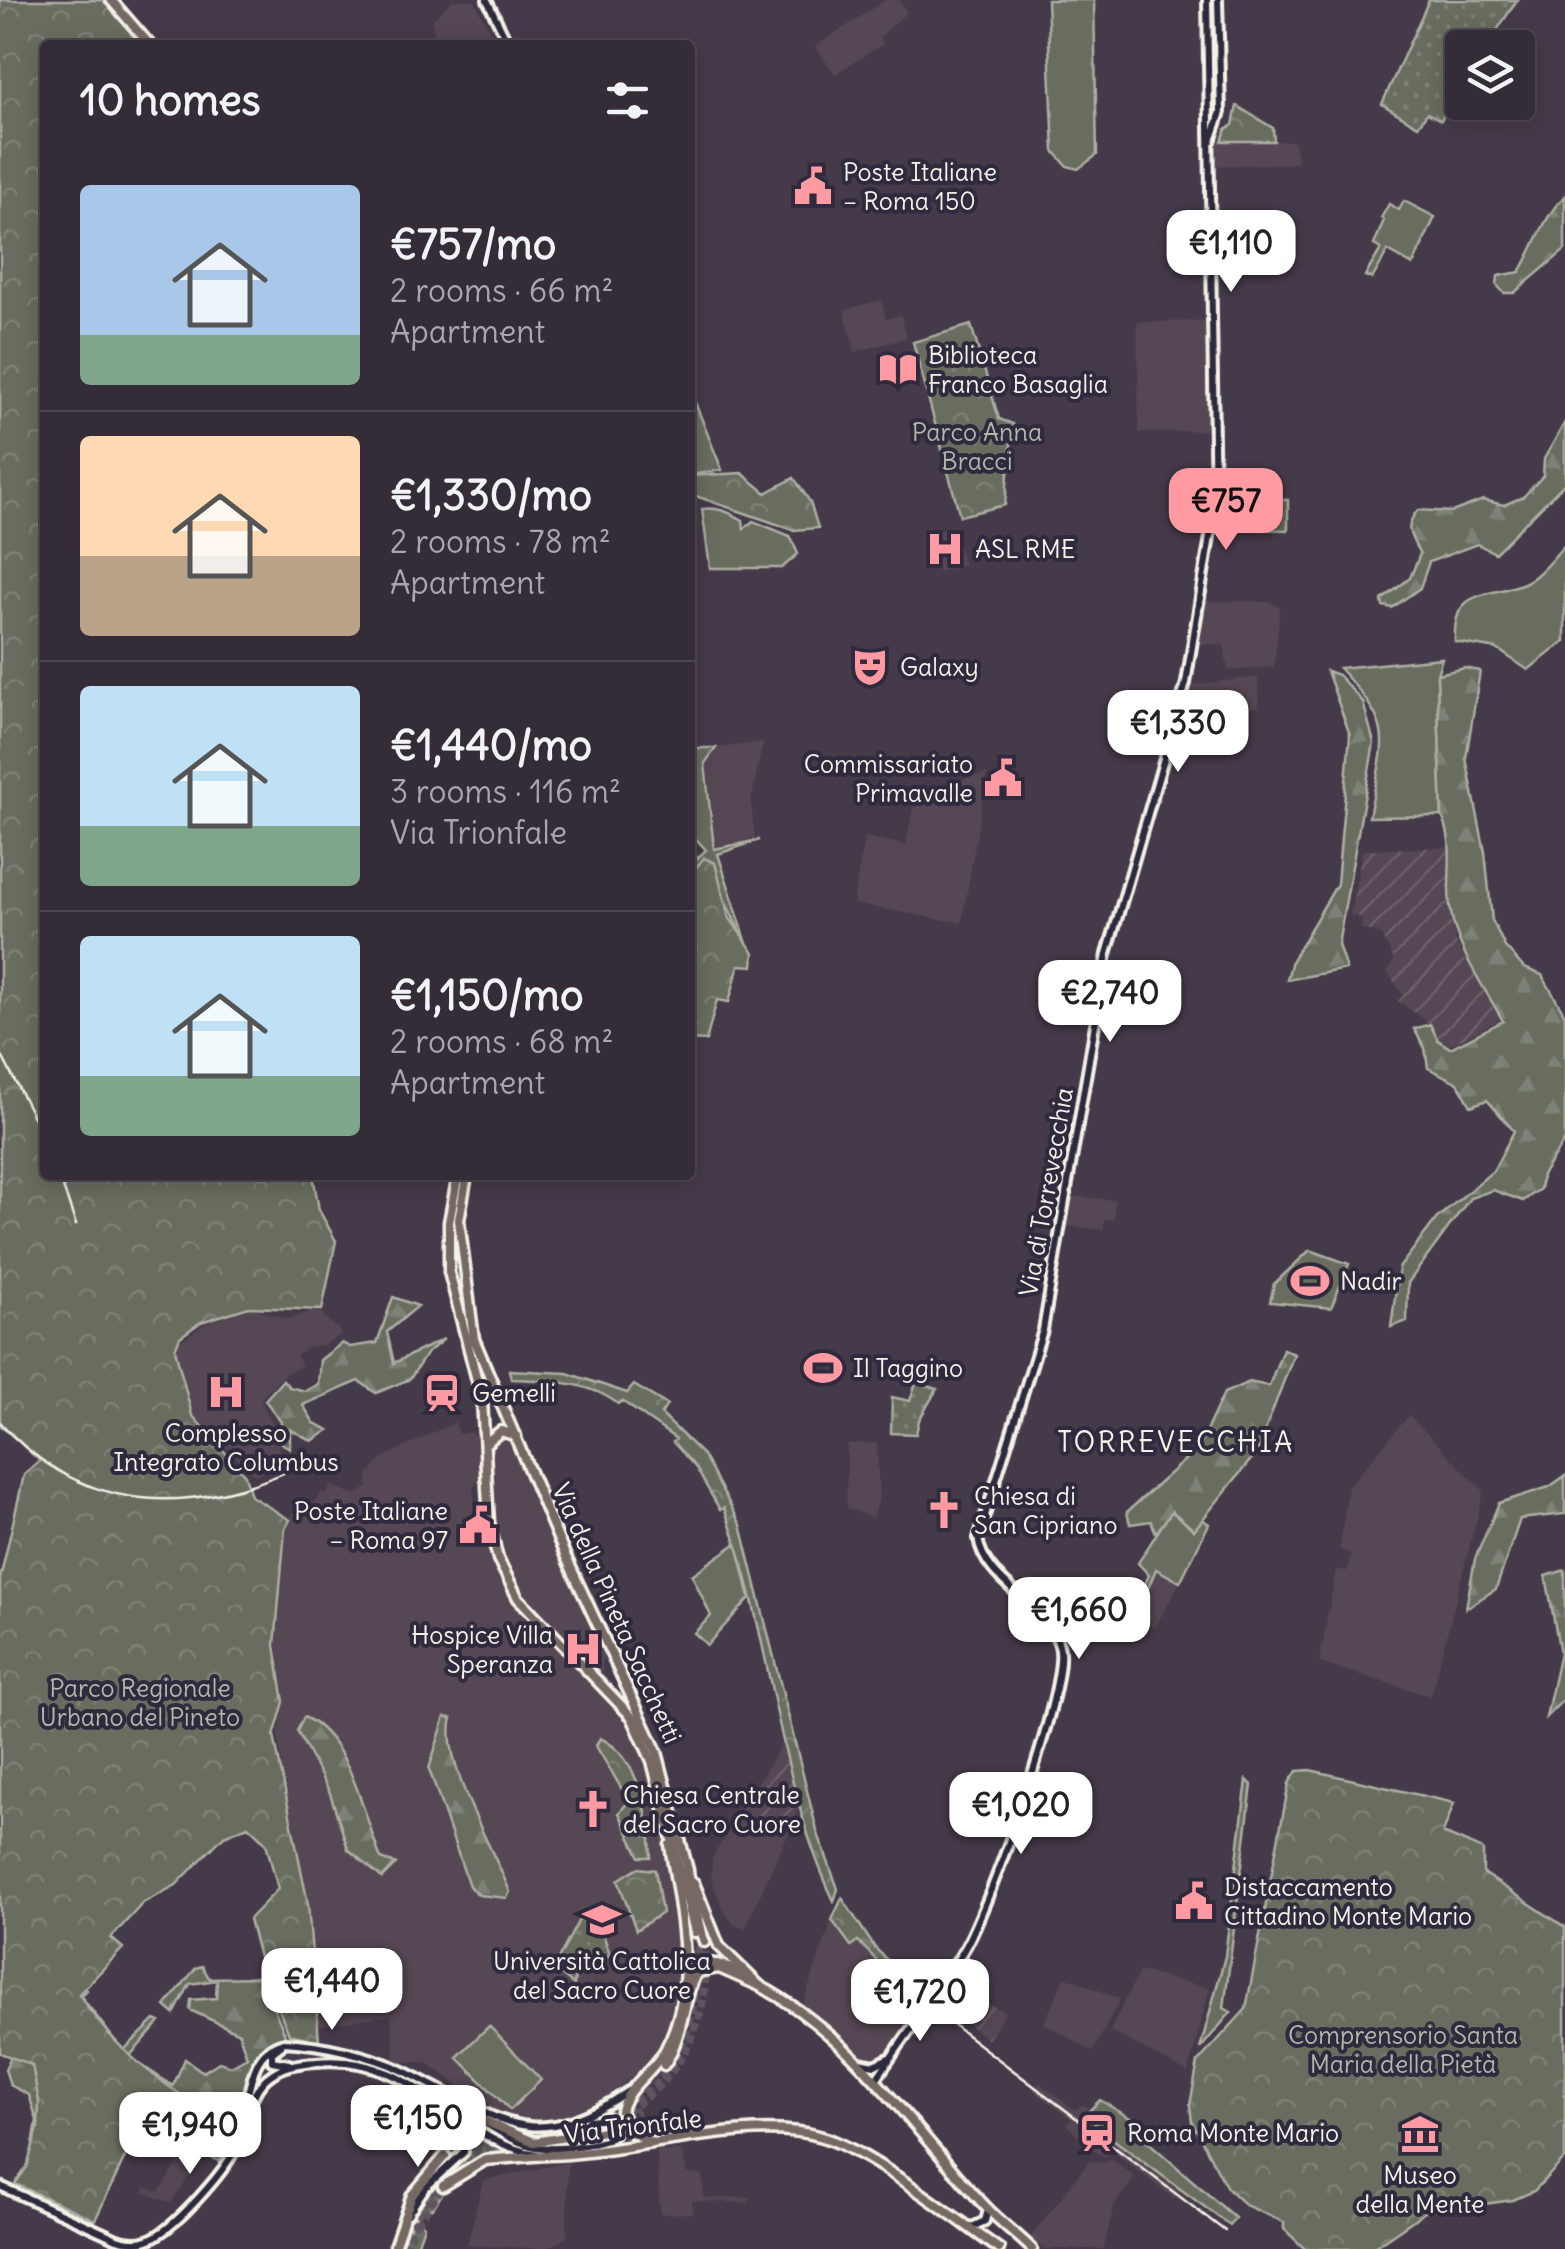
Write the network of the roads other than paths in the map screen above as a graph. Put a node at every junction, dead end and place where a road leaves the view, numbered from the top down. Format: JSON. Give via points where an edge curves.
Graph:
{"nodes":[{"id":1,"x":111,"y":0,"type":"edge"},
{"id":2,"x":487,"y":0,"type":"edge"},
{"id":3,"x":1206,"y":0,"type":"edge"},
{"id":4,"x":1218,"y":0,"type":"edge"},
{"id":5,"x":146,"y":40,"type":"edge"},
{"id":6,"x":507,"y":40,"type":"edge"},
{"id":7,"x":1208,"y":147,"type":"junction"},
{"id":8,"x":457,"y":1180,"type":"edge"},
{"id":9,"x":466,"y":1180,"type":"edge"},
{"id":10,"x":516,"y":1436,"type":"junction"},
{"id":11,"x":486,"y":1446,"type":"junction"},
{"id":12,"x":667,"y":1819,"type":"junction"},
{"id":13,"x":687,"y":1868,"type":"junction"},
{"id":14,"x":695,"y":1932,"type":"tunnel mouth"},
{"id":15,"x":704,"y":1942,"type":"tunnel mouth"},
{"id":16,"x":760,"y":1986,"type":"junction"},
{"id":17,"x":682,"y":1992,"type":"junction"},
{"id":18,"x":291,"y":2042,"type":"junction"},
{"id":19,"x":890,"y":2057,"type":"junction"},
{"id":20,"x":856,"y":2060,"type":"junction"},
{"id":21,"x":296,"y":2064,"type":"junction"},
{"id":22,"x":664,"y":2065,"type":"dead end"},
{"id":23,"x":875,"y":2082,"type":"junction"},
{"id":24,"x":628,"y":2091,"type":"junction"},
{"id":25,"x":440,"y":2101,"type":"junction"},
{"id":26,"x":472,"y":2116,"type":"junction"},
{"id":27,"x":562,"y":2126,"type":"junction"},
{"id":28,"x":604,"y":2131,"type":"tunnel mouth"},
{"id":29,"x":242,"y":2134,"type":"junction"},
{"id":30,"x":652,"y":2144,"type":"junction"},
{"id":31,"x":546,"y":2155,"type":"junction"},
{"id":32,"x":445,"y":2156,"type":"tunnel mouth"},
{"id":33,"x":0,"y":2186,"type":"edge"},
{"id":34,"x":443,"y":2186,"type":"tunnel mouth"},
{"id":35,"x":988,"y":2210,"type":"junction"},
{"id":36,"x":969,"y":2228,"type":"junction"},
{"id":37,"x":394,"y":2246,"type":"edge"},
{"id":38,"x":1000,"y":2249,"type":"edge"},
{"id":39,"x":1032,"y":2249,"type":"edge"}],
"edges":[{"from":1,"to":5,"type":"main road"},
{"from":2,"to":6,"type":"main road"},
{"from":3,"to":7,"type":"main road","name":"Via di Torrevecchia"},
{"from":4,"to":7,"type":"main road","name":"Via di Torrevecchia","via":[[1222,112]]},
{"from":7,"to":19,"type":"main road","name":"Via di Torrevecchia","via":[[1217,488],[1188,674],[1110,942],[1040,1341],[978,1538],[983,1556],[1055,1636],[1060,1668],[987,1900],[964,1949]]},
{"from":8,"to":11,"type":"main road","name":"Via della Pineta Sacchetti","via":[[449,1272],[479,1386]]},
{"from":9,"to":10,"type":"main road","name":"Via della Pineta Sacchetti","via":[[459,1220],[471,1325]]},
{"from":10,"to":11,"type":"main road","via":[[498,1431]]},
{"from":10,"to":13,"type":"main road","name":"Via della Pineta Sacchetti","via":[[658,1752]]},
{"from":11,"to":12,"type":"main road","name":"Via della Pineta Sacchetti","via":[[489,1522],[502,1571],[518,1598],[628,1712],[650,1754]]},
{"from":12,"to":14,"type":"main road"},
{"from":12,"to":17,"type":"main road","via":[[686,1927]]},
{"from":13,"to":15,"type":"main road"},
{"from":13,"to":16,"type":"main road","via":[[718,1946]]},
{"from":16,"to":17,"type":"main road","via":[[713,1962],[693,1970]]},
{"from":16,"to":20,"type":"main road","via":[[798,2008]]},
{"from":16,"to":22,"type":"main road","via":[[719,1968],[698,1972]]},
{"from":17,"to":24,"type":"main road","via":[[665,2050]]},
{"from":18,"to":21,"type":"main road","via":[[271,2058]]},
{"from":18,"to":27,"type":"main road","name":"Via Trionfale","via":[[394,2066],[512,2124]]},
{"from":18,"to":29,"type":"main road","via":[[270,2047],[258,2060]]},
{"from":19,"to":20,"type":"main road","via":[[874,2065]]},
{"from":19,"to":23,"type":"main road"},
{"from":20,"to":23,"type":"main road"},
{"from":21,"to":25,"type":"main road","name":"Via Trionfale","via":[[364,2065]]},
{"from":21,"to":29,"type":"main road","via":[[264,2080]]},
{"from":23,"to":35,"type":"main road"},
{"from":24,"to":27,"type":"main road","name":"Via Trionfale"},
{"from":24,"to":30,"type":"main road","via":[[623,2122]]},
{"from":25,"to":26,"type":"main road"},
{"from":25,"to":31,"type":"main road","name":"Via Trionfale","via":[[500,2142]]},
{"from":25,"to":37,"type":"main road","via":[[461,2127],[464,2152],[419,2196]]},
{"from":26,"to":27,"type":"main road","via":[[512,2142],[548,2150],[604,2142],[616,2129],[604,2117]]},
{"from":26,"to":28,"type":"main road","via":[[534,2142]]},
{"from":29,"to":33,"type":"main road","via":[[221,2170],[167,2228],[145,2241],[117,2239]]},
{"from":30,"to":31,"type":"main road","name":"Via Trionfale"},
{"from":30,"to":36,"type":"main road","name":"Via Trionfale","via":[[785,2132],[822,2136]]},
{"from":31,"to":34,"type":"main road","via":[[484,2160]]},
{"from":32,"to":37,"type":"main road","via":[[412,2196]]},
{"from":35,"to":36,"type":"main road","via":[[983,2223]]},
{"from":35,"to":39,"type":"main road"},
{"from":36,"to":38,"type":"main road","name":"Via Trionfale"}]}
